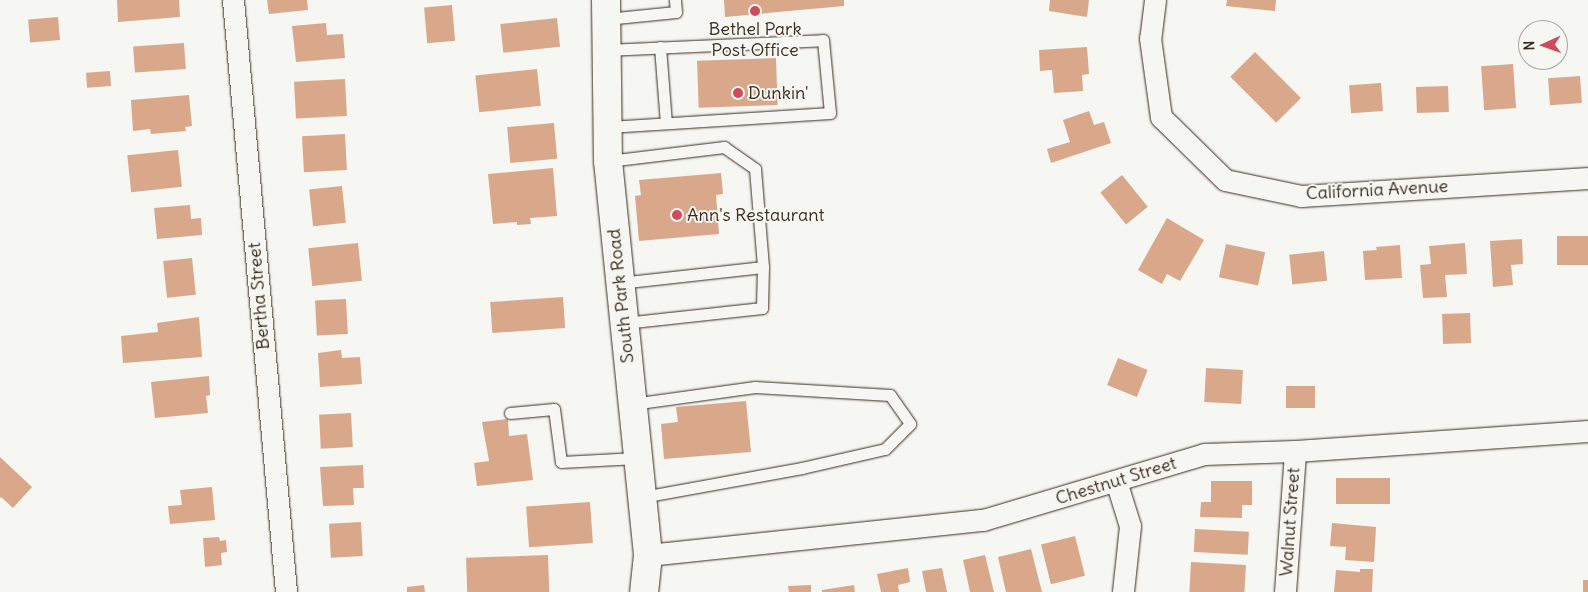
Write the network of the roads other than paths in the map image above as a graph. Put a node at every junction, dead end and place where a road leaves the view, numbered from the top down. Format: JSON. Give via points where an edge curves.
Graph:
{"nodes":[{"id":1,"x":232,"y":0,"type":"edge"},
{"id":2,"x":675,"y":0,"type":"edge"},
{"id":3,"x":1155,"y":0,"type":"edge"},
{"id":4,"x":606,"y":10,"type":"edge"},
{"id":5,"x":660,"y":47,"type":"junction"},
{"id":6,"x":606,"y":50,"type":"junction"},
{"id":7,"x":666,"y":124,"type":"junction"},
{"id":8,"x":608,"y":127,"type":"junction"},
{"id":9,"x":608,"y":161,"type":"junction"},
{"id":10,"x":1588,"y":178,"type":"edge"},
{"id":11,"x":763,"y":267,"type":"junction"},
{"id":12,"x":620,"y":283,"type":"junction"},
{"id":13,"x":624,"y":323,"type":"junction"},
{"id":14,"x":632,"y":404,"type":"junction"},
{"id":15,"x":510,"y":413,"type":"dead end"},
{"id":16,"x":1588,"y":431,"type":"edge"},
{"id":17,"x":1295,"y":451,"type":"junction"},
{"id":18,"x":637,"y":458,"type":"junction"},
{"id":19,"x":1116,"y":481,"type":"junction"},
{"id":20,"x":642,"y":497,"type":"junction"},
{"id":21,"x":648,"y":555,"type":"junction"},
{"id":22,"x":286,"y":592,"type":"edge"},
{"id":23,"x":644,"y":592,"type":"edge"},
{"id":24,"x":1123,"y":592,"type":"edge"},
{"id":25,"x":1285,"y":592,"type":"edge"}],
"edges":[{"from":1,"to":22,"type":"street","name":"Bertha Street"},
{"from":2,"to":4,"type":"lane","via":[[676,12]]},
{"from":3,"to":10,"type":"street","name":"California Avenue","via":[[1150,38],[1161,117],[1225,180],[1301,196]]},
{"from":4,"to":6,"type":"main road","name":"South Park Road"},
{"from":5,"to":6,"type":"lane"},
{"from":5,"to":7,"type":"lane"},
{"from":5,"to":7,"type":"lane","via":[[823,40],[830,113]]},
{"from":6,"to":8,"type":"main road","name":"South Park Road"},
{"from":7,"to":8,"type":"lane"},
{"from":8,"to":9,"type":"main road","name":"South Park Road"},
{"from":9,"to":11,"type":"lane","via":[[724,147],[755,168]]},
{"from":9,"to":12,"type":"main road","name":"South Park Road"},
{"from":11,"to":12,"type":"lane"},
{"from":11,"to":13,"type":"lane","via":[[762,308]]},
{"from":12,"to":13,"type":"main road","name":"South Park Road"},
{"from":13,"to":14,"type":"main road","name":"South Park Road"},
{"from":14,"to":18,"type":"main road","name":"South Park Road"},
{"from":14,"to":20,"type":"lane","via":[[755,387],[890,395],[910,424],[885,449],[802,468]]},
{"from":15,"to":18,"type":"lane","via":[[554,408],[561,462]]},
{"from":16,"to":17,"type":"street","name":"Chestnut Street"},
{"from":17,"to":19,"type":"street","name":"Chestnut Street","via":[[1204,454]]},
{"from":17,"to":25,"type":"street","name":"Walnut Street"},
{"from":18,"to":20,"type":"main road","name":"South Park Road"},
{"from":19,"to":21,"type":"street","name":"Chestnut Street","via":[[983,520]]},
{"from":19,"to":24,"type":"street","via":[[1130,526]]},
{"from":20,"to":21,"type":"main road","name":"South Park Road"},
{"from":21,"to":23,"type":"main road","name":"South Park Road"}]}
